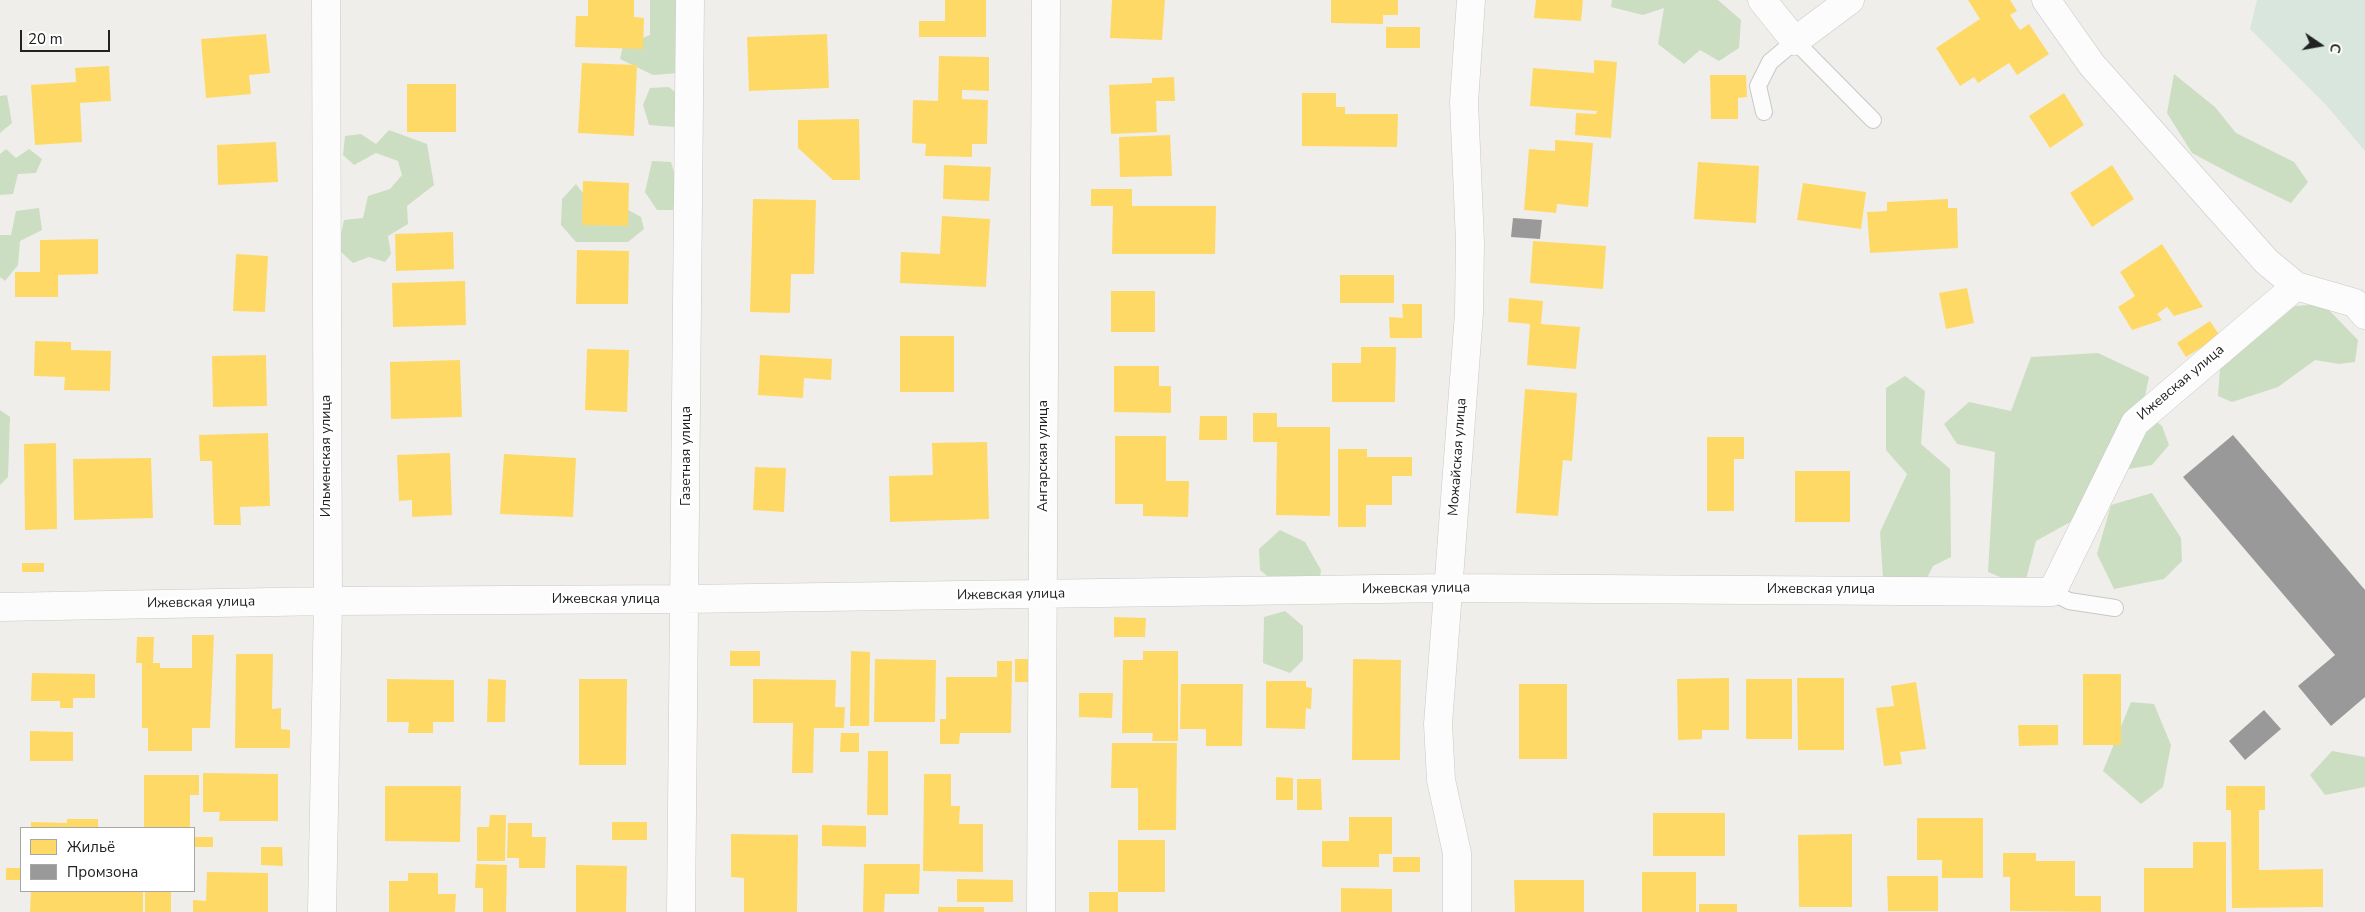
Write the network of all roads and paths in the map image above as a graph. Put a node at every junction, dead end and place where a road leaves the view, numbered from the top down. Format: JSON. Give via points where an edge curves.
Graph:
{"nodes":[{"id":1,"x":326,"y":0,"type":"edge"},
{"id":2,"x":690,"y":0,"type":"edge"},
{"id":3,"x":1046,"y":0,"type":"edge"},
{"id":4,"x":1471,"y":0,"type":"edge"},
{"id":5,"x":1762,"y":0,"type":"edge"},
{"id":6,"x":1850,"y":0,"type":"edge"},
{"id":7,"x":2046,"y":0,"type":"edge"},
{"id":8,"x":1796,"y":41,"type":"junction"},
{"id":9,"x":1764,"y":112,"type":"dead end"},
{"id":10,"x":1873,"y":120,"type":"dead end"},
{"id":11,"x":2296,"y":286,"type":"junction"},
{"id":12,"x":2365,"y":315,"type":"edge"},
{"id":13,"x":1448,"y":588,"type":"junction"},
{"id":14,"x":2052,"y":592,"type":"junction"},
{"id":15,"x":1043,"y":594,"type":"junction"},
{"id":16,"x":685,"y":600,"type":"junction"},
{"id":17,"x":328,"y":601,"type":"junction"},
{"id":18,"x":0,"y":607,"type":"edge"},
{"id":19,"x":2115,"y":608,"type":"dead end"},
{"id":20,"x":322,"y":912,"type":"edge"},
{"id":21,"x":681,"y":912,"type":"edge"},
{"id":22,"x":1041,"y":912,"type":"edge"},
{"id":23,"x":1457,"y":912,"type":"edge"}],
"edges":[{"from":1,"to":17,"type":"street","name":"Ильменская улица"},
{"from":2,"to":16,"type":"street","name":"Газетная улица"},
{"from":3,"to":15,"type":"street","name":"Ангарская улица"},
{"from":4,"to":13,"type":"street","name":"Можайская улица","via":[[1464,102],[1470,242],[1469,313]]},
{"from":5,"to":8,"type":"street"},
{"from":6,"to":8,"type":"street"},
{"from":7,"to":11,"type":"street","via":[[2092,65],[2266,261]]},
{"from":8,"to":9,"type":"lane","via":[[1770,62],[1758,86]]},
{"from":8,"to":10,"type":"lane"},
{"from":11,"to":12,"type":"street","via":[[2355,303]]},
{"from":11,"to":14,"type":"street","name":"Ижевская улица","via":[[2134,423]]},
{"from":13,"to":14,"type":"street","name":"Ижевская улица"},
{"from":13,"to":15,"type":"street","name":"Ижевская улица"},
{"from":13,"to":23,"type":"street","name":"Можайская улица","via":[[1438,724],[1441,780],[1457,853]]},
{"from":14,"to":19,"type":"lane","via":[[2069,600]]},
{"from":15,"to":16,"type":"street","name":"Ижевская улица"},
{"from":15,"to":22,"type":"street","name":"Ангарская улица"},
{"from":16,"to":17,"type":"street","name":"Ижевская улица"},
{"from":16,"to":21,"type":"street","name":"Газетная улица"},
{"from":17,"to":18,"type":"street","name":"Ижевская улица"},
{"from":17,"to":20,"type":"street","name":"Ильменская улица"}]}
